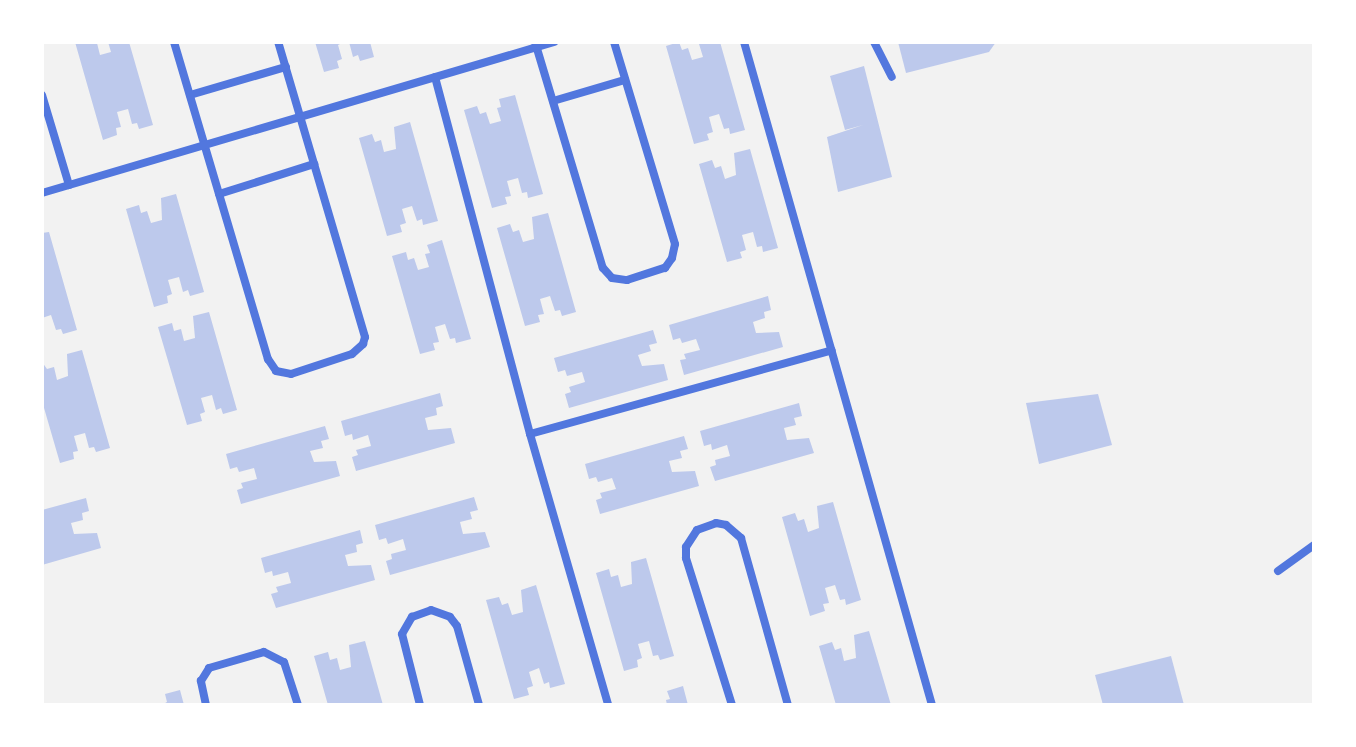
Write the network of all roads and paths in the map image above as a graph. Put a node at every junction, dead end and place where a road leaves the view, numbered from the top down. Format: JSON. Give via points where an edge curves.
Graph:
{"nodes":[{"id":1,"x":174,"y":42,"type":"edge"},
{"id":2,"x":278,"y":42,"type":"edge"},
{"id":3,"x":554,"y":42,"type":"edge"},
{"id":4,"x":614,"y":42,"type":"edge"},
{"id":5,"x":744,"y":42,"type":"edge"},
{"id":6,"x":874,"y":42,"type":"edge"},
{"id":7,"x":536,"y":44,"type":"edge"},
{"id":8,"x":286,"y":67,"type":"junction"},
{"id":9,"x":435,"y":77,"type":"junction"},
{"id":10,"x":892,"y":77,"type":"dead end"},
{"id":11,"x":625,"y":80,"type":"junction"},
{"id":12,"x":42,"y":95,"type":"edge"},
{"id":13,"x":190,"y":95,"type":"junction"},
{"id":14,"x":553,"y":101,"type":"junction"},
{"id":15,"x":300,"y":119,"type":"junction"},
{"id":16,"x":205,"y":145,"type":"junction"},
{"id":17,"x":314,"y":164,"type":"junction"},
{"id":18,"x":69,"y":185,"type":"junction"},
{"id":19,"x":42,"y":193,"type":"edge"},
{"id":20,"x":219,"y":194,"type":"junction"},
{"id":21,"x":832,"y":350,"type":"junction"},
{"id":22,"x":530,"y":434,"type":"junction"},
{"id":23,"x":1314,"y":545,"type":"edge"},
{"id":24,"x":1278,"y":571,"type":"dead end"},
{"id":25,"x":206,"y":705,"type":"edge"},
{"id":26,"x":298,"y":705,"type":"edge"},
{"id":27,"x":420,"y":705,"type":"edge"},
{"id":28,"x":479,"y":705,"type":"edge"},
{"id":29,"x":608,"y":705,"type":"edge"},
{"id":30,"x":732,"y":705,"type":"edge"},
{"id":31,"x":788,"y":705,"type":"edge"},
{"id":32,"x":932,"y":705,"type":"edge"}],
"edges":[{"from":1,"to":13,"type":"street"},
{"from":2,"to":8,"type":"street"},
{"from":3,"to":7,"type":"street"},
{"from":4,"to":11,"type":"street"},
{"from":5,"to":21,"type":"street"},
{"from":6,"to":10,"type":"street"},
{"from":7,"to":9,"type":"street"},
{"from":7,"to":14,"type":"street"},
{"from":8,"to":13,"type":"street"},
{"from":8,"to":15,"type":"street"},
{"from":9,"to":15,"type":"street"},
{"from":9,"to":22,"type":"street"},
{"from":11,"to":14,"type":"street"},
{"from":11,"to":14,"type":"street","via":[[675,244],[665,268],[627,280],[612,278],[603,268]]},
{"from":12,"to":18,"type":"street"},
{"from":13,"to":16,"type":"street"},
{"from":15,"to":16,"type":"street"},
{"from":15,"to":17,"type":"street"},
{"from":16,"to":18,"type":"street"},
{"from":16,"to":20,"type":"street"},
{"from":17,"to":20,"type":"street"},
{"from":17,"to":20,"type":"street","via":[[365,337],[352,354],[298,372],[283,374],[268,359]]},
{"from":18,"to":19,"type":"street"},
{"from":21,"to":22,"type":"street"},
{"from":21,"to":32,"type":"street"},
{"from":22,"to":29,"type":"street"},
{"from":23,"to":24,"type":"street"},
{"from":25,"to":26,"type":"street","via":[[201,681],[209,668],[264,652],[284,662]]},
{"from":27,"to":28,"type":"street","via":[[402,634],[412,617],[431,610],[457,626]]},
{"from":30,"to":31,"type":"street","via":[[686,558],[686,547],[697,530],[716,523],[741,538]]}]}
